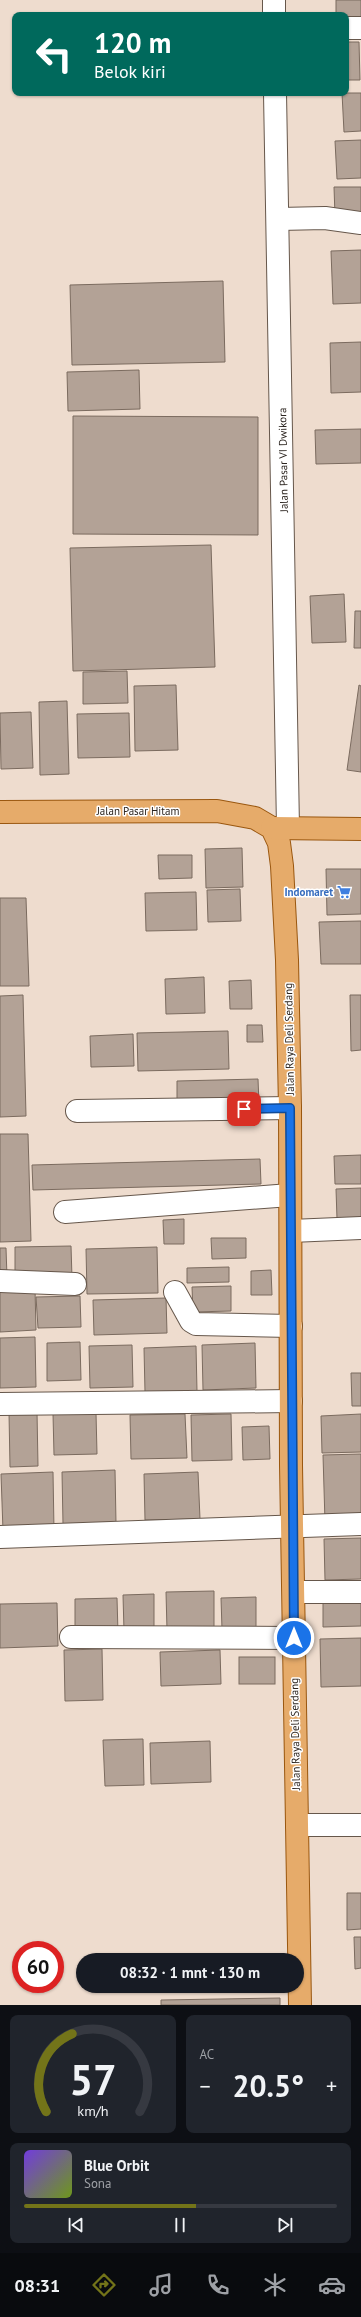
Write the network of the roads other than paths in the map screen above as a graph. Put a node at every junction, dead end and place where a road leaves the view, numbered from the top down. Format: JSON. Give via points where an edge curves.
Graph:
{"nodes":[{"id":1,"x":274,"y":0,"type":"edge"},
{"id":2,"x":274,"y":12,"type":"edge"},
{"id":3,"x":349,"y":28,"type":"edge"},
{"id":4,"x":361,"y":28,"type":"edge"},
{"id":5,"x":276,"y":96,"type":"edge"},
{"id":6,"x":279,"y":219,"type":"junction"},
{"id":7,"x":361,"y":223,"type":"edge"},
{"id":8,"x":0,"y":812,"type":"edge"},
{"id":9,"x":280,"y":828,"type":"junction"},
{"id":10,"x":361,"y":829,"type":"edge"},
{"id":11,"x":290,"y":1108,"type":"junction"},
{"id":12,"x":77,"y":1111,"type":"dead end"},
{"id":13,"x":290,"y":1195,"type":"junction"},
{"id":14,"x":65,"y":1212,"type":"dead end"},
{"id":15,"x":361,"y":1228,"type":"edge"},
{"id":16,"x":291,"y":1231,"type":"junction"},
{"id":17,"x":0,"y":1281,"type":"edge"},
{"id":18,"x":75,"y":1284,"type":"dead end"},
{"id":19,"x":176,"y":1292,"type":"dead end"},
{"id":20,"x":291,"y":1326,"type":"junction"},
{"id":21,"x":291,"y":1401,"type":"junction"},
{"id":22,"x":0,"y":1404,"type":"edge"},
{"id":23,"x":361,"y":1524,"type":"edge"},
{"id":24,"x":293,"y":1527,"type":"junction"},
{"id":25,"x":0,"y":1537,"type":"edge"},
{"id":26,"x":294,"y":1592,"type":"junction"},
{"id":27,"x":361,"y":1592,"type":"edge"},
{"id":28,"x":71,"y":1637,"type":"dead end"},
{"id":29,"x":294,"y":1638,"type":"junction"},
{"id":30,"x":297,"y":1825,"type":"junction"},
{"id":31,"x":361,"y":1825,"type":"edge"},
{"id":32,"x":300,"y":2005,"type":"edge"}],
"edges":[{"from":1,"to":2,"type":"street"},
{"from":3,"to":4,"type":"street"},
{"from":5,"to":6,"type":"street","name":"Jalan Pasar VI Dwikora"},
{"from":6,"to":7,"type":"street","via":[[325,218]]},
{"from":6,"to":9,"type":"street","name":"Jalan Pasar VI Dwikora"},
{"from":8,"to":9,"type":"main road","name":"Jalan Pasar Hitam","via":[[217,811],[255,818]]},
{"from":9,"to":10,"type":"main road","name":"Jalan Pasar Hitam"},
{"from":9,"to":11,"type":"main road","name":"Jalan Raya Deli Serdang","via":[[278,843],[282,866],[287,960]]},
{"from":11,"to":12,"type":"street"},
{"from":11,"to":13,"type":"main road","name":"Jalan Raya Deli Serdang"},
{"from":13,"to":14,"type":"street"},
{"from":13,"to":16,"type":"main road","name":"Jalan Raya Deli Serdang"},
{"from":15,"to":16,"type":"street"},
{"from":16,"to":20,"type":"main road","name":"Jalan Raya Deli Serdang"},
{"from":17,"to":18,"type":"street"},
{"from":19,"to":20,"type":"street","via":[[191,1321],[196,1324]]},
{"from":20,"to":21,"type":"main road","name":"Jalan Raya Deli Serdang"},
{"from":21,"to":22,"type":"street"},
{"from":21,"to":24,"type":"main road","name":"Jalan Raya Deli Serdang"},
{"from":23,"to":24,"type":"street"},
{"from":24,"to":25,"type":"street"},
{"from":24,"to":26,"type":"main road","name":"Jalan Raya Deli Serdang"},
{"from":26,"to":27,"type":"street"},
{"from":26,"to":29,"type":"main road","name":"Jalan Raya Deli Serdang"},
{"from":28,"to":29,"type":"street"},
{"from":29,"to":30,"type":"main road","name":"Jalan Raya Deli Serdang"},
{"from":30,"to":31,"type":"street"},
{"from":30,"to":32,"type":"main road","name":"Jalan Raya Deli Serdang"}]}
